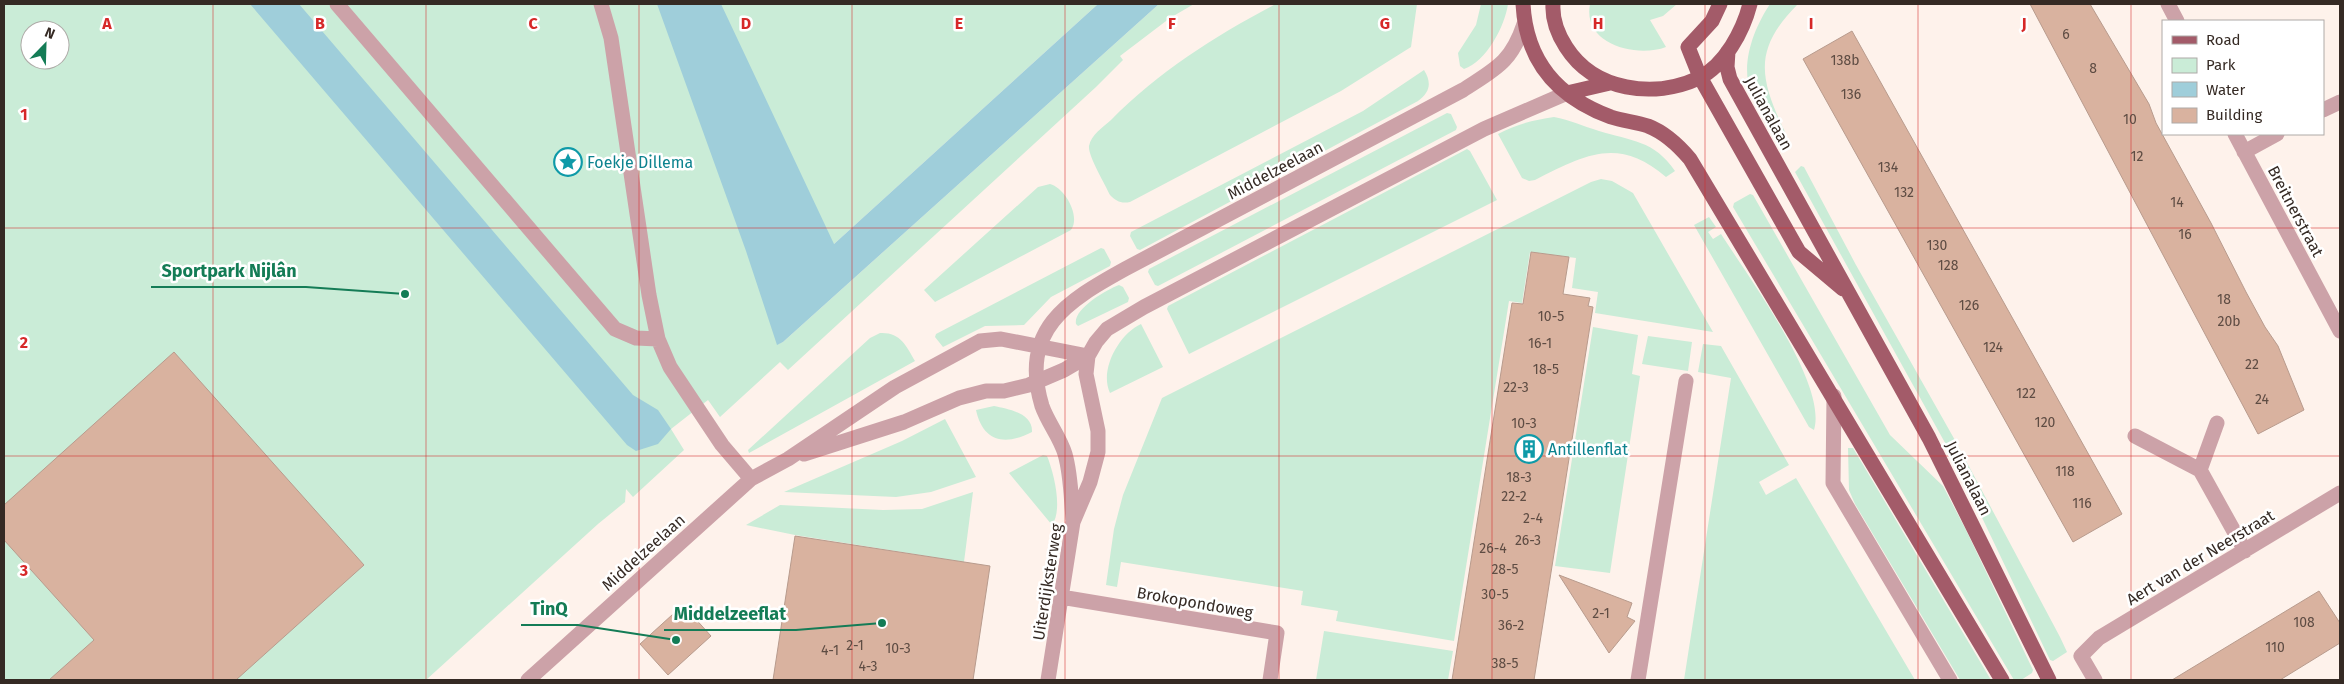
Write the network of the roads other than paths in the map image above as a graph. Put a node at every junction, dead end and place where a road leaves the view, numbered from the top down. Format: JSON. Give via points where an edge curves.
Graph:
{"nodes":[{"id":1,"x":338,"y":4,"type":"edge"},
{"id":2,"x":601,"y":4,"type":"edge"},
{"id":3,"x":1523,"y":4,"type":"edge"},
{"id":4,"x":1553,"y":4,"type":"edge"},
{"id":5,"x":1720,"y":4,"type":"edge"},
{"id":6,"x":1750,"y":4,"type":"edge"},
{"id":7,"x":2168,"y":4,"type":"edge"},
{"id":8,"x":2176,"y":20,"type":"edge"},
{"id":9,"x":1524,"y":24,"type":"junction"},
{"id":10,"x":1728,"y":51,"type":"junction"},
{"id":11,"x":1700,"y":77,"type":"junction"},
{"id":12,"x":1610,"y":82,"type":"junction"},
{"id":13,"x":1567,"y":92,"type":"junction"},
{"id":14,"x":2340,"y":102,"type":"edge"},
{"id":15,"x":2324,"y":110,"type":"edge"},
{"id":16,"x":2236,"y":135,"type":"edge"},
{"id":17,"x":2274,"y":135,"type":"edge"},
{"id":18,"x":2244,"y":152,"type":"junction"},
{"id":19,"x":1850,"y":294,"type":"junction"},
{"id":20,"x":2340,"y":330,"type":"edge"},
{"id":21,"x":658,"y":339,"type":"junction"},
{"id":22,"x":1040,"y":347,"type":"junction"},
{"id":23,"x":1088,"y":356,"type":"junction"},
{"id":24,"x":1086,"y":374,"type":"joint"},
{"id":25,"x":1037,"y":381,"type":"junction"},
{"id":26,"x":1686,"y":381,"type":"dead end"},
{"id":27,"x":1834,"y":396,"type":"junction"},
{"id":28,"x":2217,"y":423,"type":"dead end"},
{"id":29,"x":2135,"y":436,"type":"dead end"},
{"id":30,"x":788,"y":459,"type":"junction"},
{"id":31,"x":2200,"y":470,"type":"junction"},
{"id":32,"x":751,"y":478,"type":"junction"},
{"id":33,"x":2340,"y":493,"type":"edge"},
{"id":34,"x":1073,"y":522,"type":"junction"},
{"id":35,"x":2245,"y":551,"type":"junction"},
{"id":36,"x":1062,"y":597,"type":"junction"},
{"id":37,"x":528,"y":680,"type":"edge"},
{"id":38,"x":1048,"y":680,"type":"edge"},
{"id":39,"x":1270,"y":680,"type":"edge"},
{"id":40,"x":1638,"y":680,"type":"edge"},
{"id":41,"x":1950,"y":680,"type":"edge"},
{"id":42,"x":2002,"y":680,"type":"edge"},
{"id":43,"x":2049,"y":680,"type":"edge"},
{"id":44,"x":2095,"y":680,"type":"edge"}],
"edges":[{"from":1,"to":21,"type":"street","via":[[615,329],[636,338]]},
{"from":2,"to":21,"type":"street","via":[[611,38]]},
{"from":3,"to":9,"type":"main road"},
{"from":4,"to":12,"type":"main road","via":[[1558,34],[1571,56]]},
{"from":5,"to":11,"type":"main road","name":"Julianalaan","via":[[1712,20],[1688,47]]},
{"from":6,"to":10,"type":"main road"},
{"from":7,"to":8,"type":"street"},
{"from":9,"to":13,"type":"main road","via":[[1527,40],[1543,70]]},
{"from":9,"to":22,"type":"street","name":"Middelzeelaan","via":[[1518,43],[1500,66],[1463,90],[1085,292],[1059,312],[1046,329]]},
{"from":10,"to":11,"type":"main road"},
{"from":10,"to":19,"type":"main road","name":"Julianalaan","via":[[1730,79]]},
{"from":11,"to":12,"type":"main road","via":[[1654,90]]},
{"from":11,"to":19,"type":"main road","name":"Julianalaan","via":[[1799,252]]},
{"from":12,"to":13,"type":"main road"},
{"from":13,"to":23,"type":"street","name":"Middelzeelaan","via":[[1484,129],[1144,307],[1107,329]]},
{"from":13,"to":27,"type":"main road","via":[[1597,112],[1648,126],[1679,146]]},
{"from":14,"to":15,"type":"street"},
{"from":16,"to":18,"type":"street","name":"Breitnerstraat"},
{"from":17,"to":18,"type":"street"},
{"from":18,"to":20,"type":"street","name":"Breitnerstraat"},
{"from":19,"to":43,"type":"main road","name":"Julianalaan","via":[[1929,438]]},
{"from":21,"to":32,"type":"street","via":[[670,367],[722,445]]},
{"from":22,"to":23,"type":"street","name":"Middelzeelaan"},
{"from":22,"to":25,"type":"street","name":"Middelzeelaan"},
{"from":22,"to":30,"type":"street","name":"Middelzeelaan","via":[[1001,339],[980,341],[895,387]]},
{"from":23,"to":24,"type":"street","name":"Middelzeelaan"},
{"from":23,"to":25,"type":"street","name":"Middelzeelaan"},
{"from":24,"to":34,"type":"street","name":"Uiterdijksterweg","via":[[1098,431],[1098,452],[1090,482]]},
{"from":25,"to":30,"type":"street","name":"Middelzeelaan","via":[[1004,391],[986,391],[959,398],[904,422]]},
{"from":25,"to":34,"type":"street","name":"Middelzeelaan","via":[[1043,409],[1065,453]]},
{"from":26,"to":40,"type":"street"},
{"from":27,"to":41,"type":"street","via":[[1833,483]]},
{"from":27,"to":42,"type":"main road"},
{"from":28,"to":31,"type":"street"},
{"from":29,"to":31,"type":"street"},
{"from":30,"to":32,"type":"street","name":"Middelzeelaan"},
{"from":31,"to":35,"type":"street"},
{"from":32,"to":37,"type":"street","name":"Middelzeelaan"},
{"from":33,"to":35,"type":"street","name":"Aert van der Neerstraat"},
{"from":34,"to":36,"type":"street","name":"Uiterdijksterweg"},
{"from":35,"to":44,"type":"street","name":"Aert van der Neerstraat","via":[[2099,638],[2081,656]]},
{"from":36,"to":38,"type":"street","name":"Uiterdijksterweg"},
{"from":36,"to":39,"type":"street","name":"Brokopondoweg","via":[[1277,633]]}]}
